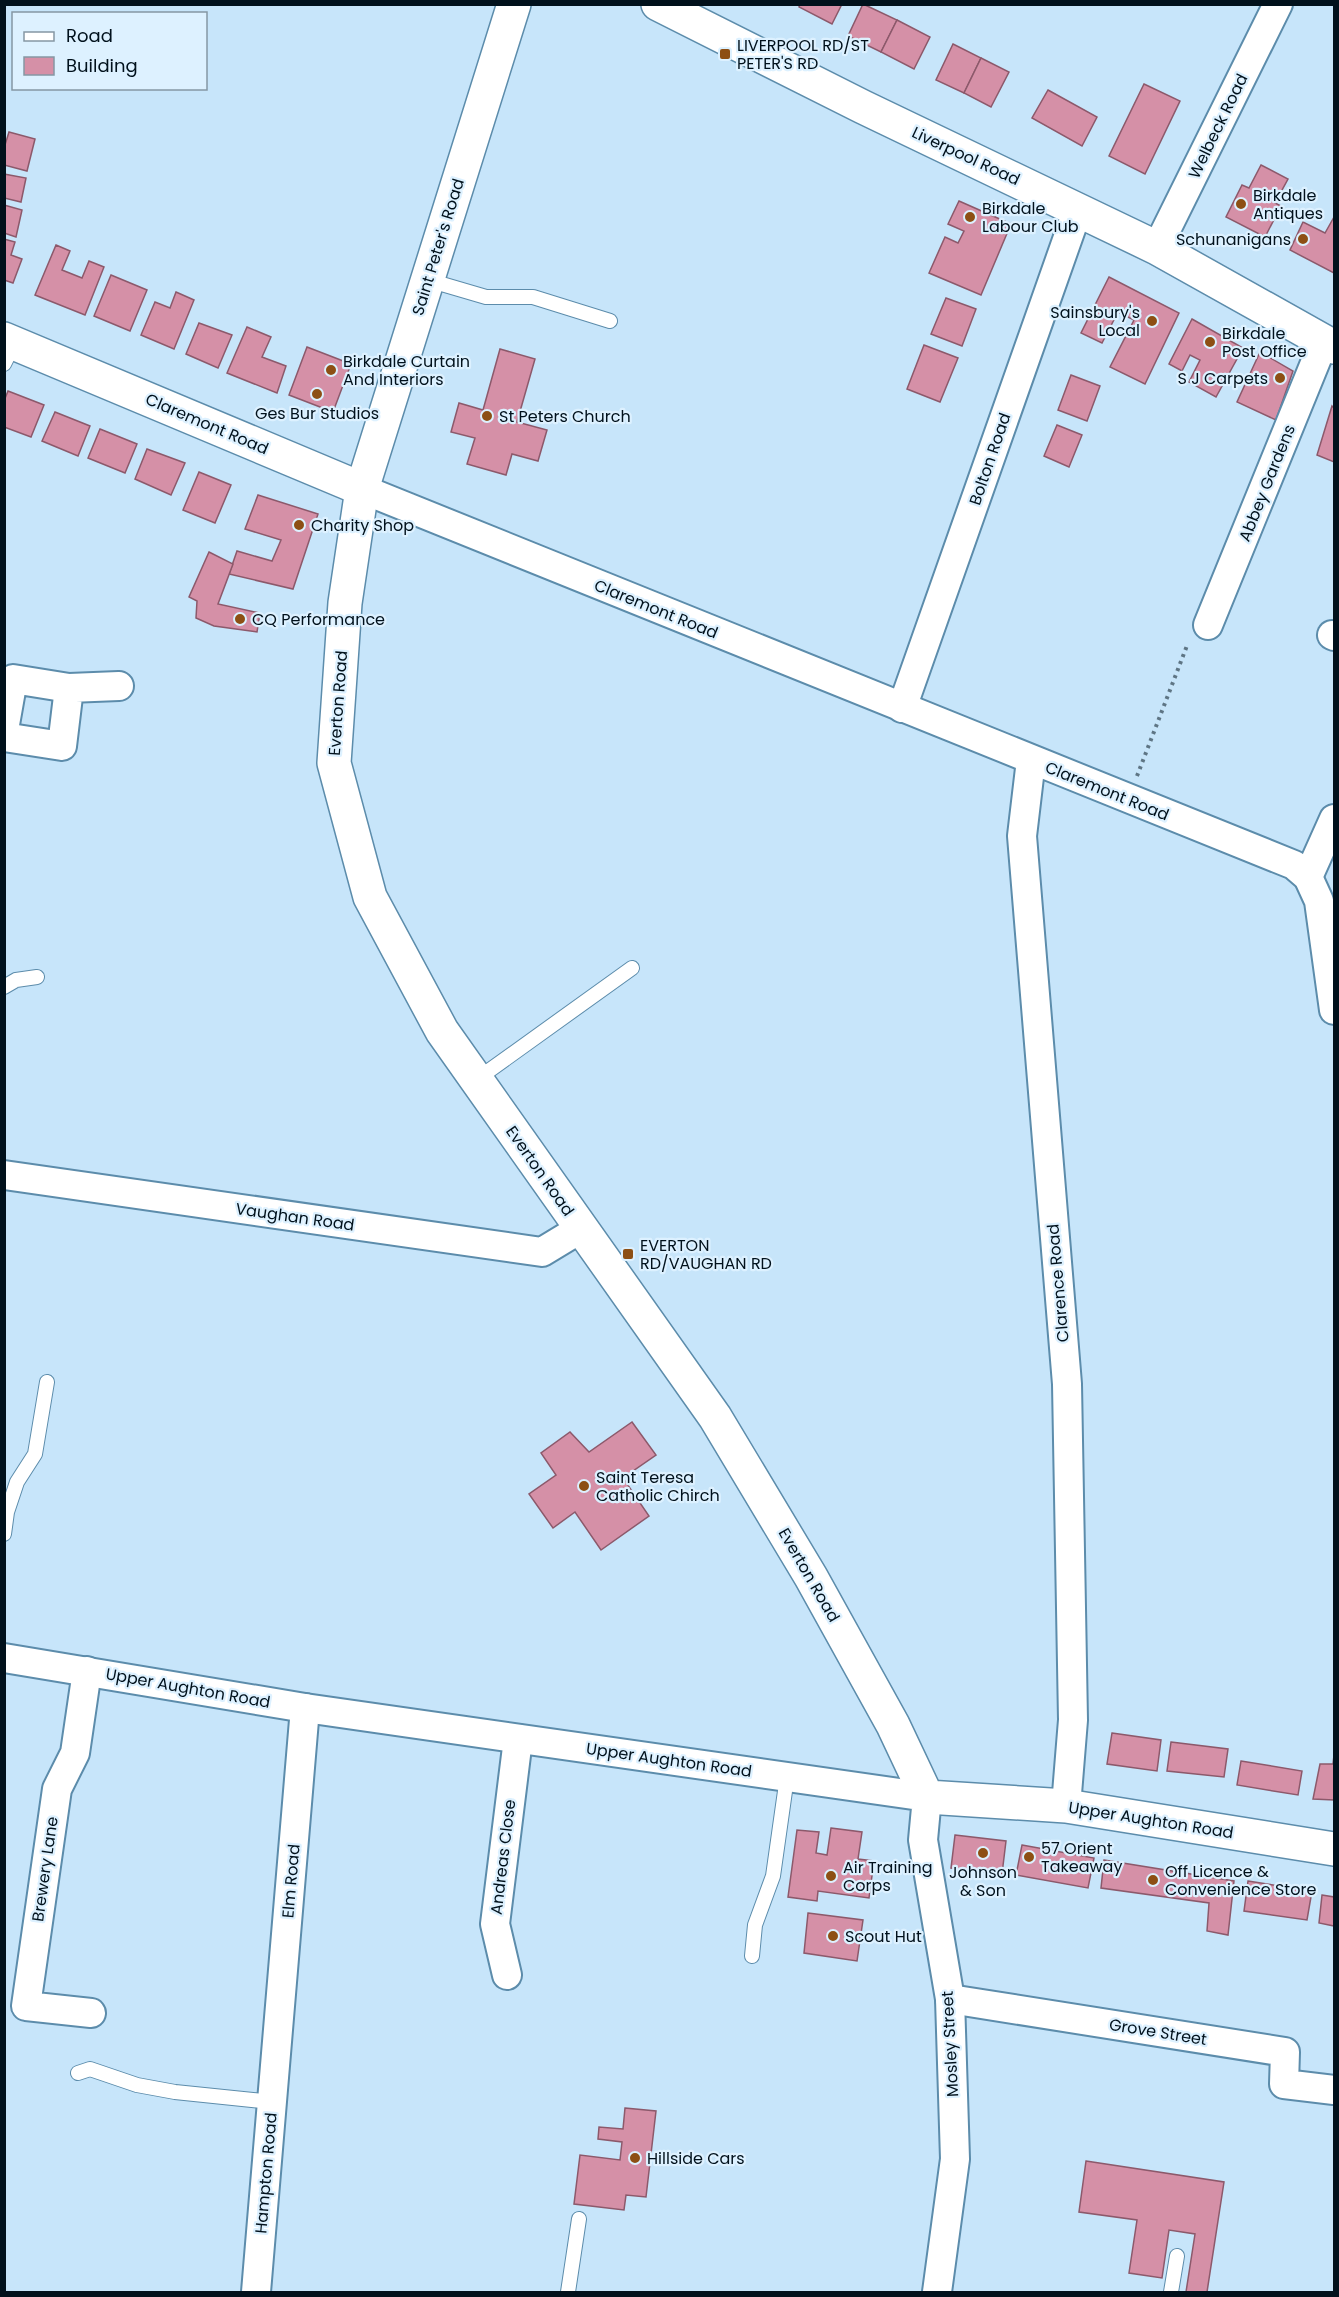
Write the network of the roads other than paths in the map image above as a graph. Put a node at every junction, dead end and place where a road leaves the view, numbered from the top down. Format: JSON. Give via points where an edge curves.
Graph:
{"nodes":[{"id":1,"x":514,"y":4,"type":"edge"},
{"id":2,"x":658,"y":4,"type":"edge"},
{"id":3,"x":1278,"y":4,"type":"edge"},
{"id":4,"x":1078,"y":209,"type":"junction"},
{"id":5,"x":1157,"y":248,"type":"junction"},
{"id":6,"x":428,"y":280,"type":"junction"},
{"id":7,"x":610,"y":321,"type":"dead end"},
{"id":8,"x":1332,"y":345,"type":"edge"},
{"id":9,"x":8,"y":349,"type":"edge"},
{"id":10,"x":362,"y":489,"type":"junction"},
{"id":11,"x":1208,"y":625,"type":"road end"},
{"id":12,"x":118,"y":686,"type":"dead end"},
{"id":13,"x":69,"y":688,"type":"junction"},
{"id":14,"x":902,"y":708,"type":"junction"},
{"id":15,"x":4,"y":730,"type":"edge"},
{"id":16,"x":4,"y":737,"type":"edge"},
{"id":17,"x":1031,"y":760,"type":"junction"},
{"id":18,"x":1335,"y":819,"type":"edge"},
{"id":19,"x":1308,"y":877,"type":"junction"},
{"id":20,"x":632,"y":968,"type":"dead end"},
{"id":21,"x":37,"y":977,"type":"dead end"},
{"id":22,"x":4,"y":987,"type":"edge"},
{"id":23,"x":1335,"y":1010,"type":"edge"},
{"id":24,"x":476,"y":1080,"type":"junction"},
{"id":25,"x":4,"y":1175,"type":"edge"},
{"id":26,"x":580,"y":1229,"type":"junction"},
{"id":27,"x":47,"y":1382,"type":"dead end"},
{"id":28,"x":4,"y":1534,"type":"edge"},
{"id":29,"x":4,"y":1658,"type":"edge"},
{"id":30,"x":87,"y":1671,"type":"junction"},
{"id":31,"x":305,"y":1708,"type":"junction"},
{"id":32,"x":519,"y":1739,"type":"junction"},
{"id":33,"x":787,"y":1777,"type":"junction"},
{"id":34,"x":927,"y":1797,"type":"junction"},
{"id":35,"x":1066,"y":1806,"type":"junction"},
{"id":36,"x":1335,"y":1850,"type":"edge"},
{"id":37,"x":752,"y":1956,"type":"dead end"},
{"id":38,"x":507,"y":1974,"type":"dead end"},
{"id":39,"x":950,"y":1999,"type":"junction"},
{"id":40,"x":91,"y":2013,"type":"dead end"},
{"id":41,"x":276,"y":2054,"type":"joint"},
{"id":42,"x":78,"y":2073,"type":"dead end"},
{"id":43,"x":1335,"y":2090,"type":"edge"},
{"id":44,"x":272,"y":2102,"type":"junction"},
{"id":45,"x":579,"y":2219,"type":"dead end"},
{"id":46,"x":1177,"y":2256,"type":"dead end"},
{"id":47,"x":256,"y":2292,"type":"edge"},
{"id":48,"x":568,"y":2292,"type":"edge"},
{"id":49,"x":937,"y":2292,"type":"edge"},
{"id":50,"x":1171,"y":2292,"type":"edge"}],
"edges":[{"from":1,"to":6,"type":"main road","name":"Saint Peter's Road"},
{"from":2,"to":4,"type":"main road","name":"Liverpool Road"},
{"from":3,"to":5,"type":"street","name":"Welbeck Road"},
{"from":4,"to":5,"type":"main road","name":"Liverpool Road"},
{"from":4,"to":14,"type":"street","name":"Bolton Road"},
{"from":5,"to":8,"type":"main road","name":"Liverpool Road"},
{"from":6,"to":7,"type":"lane","via":[[486,297],[533,297]]},
{"from":6,"to":10,"type":"main road","name":"Saint Peter's Road"},
{"from":8,"to":11,"type":"street","name":"Abbey Gardens","via":[[1279,455]]},
{"from":9,"to":10,"type":"main road","name":"Claremont Road"},
{"from":10,"to":14,"type":"street","name":"Claremont Road"},
{"from":10,"to":24,"type":"main road","name":"Everton Road","via":[[345,603],[334,763],[370,897],[442,1031]]},
{"from":12,"to":13,"type":"street"},
{"from":13,"to":15,"type":"street","via":[[13,679]]},
{"from":13,"to":16,"type":"street","via":[[62,746]]},
{"from":14,"to":17,"type":"street","name":"Claremont Road"},
{"from":17,"to":19,"type":"street","name":"Claremont Road","via":[[1294,865]]},
{"from":17,"to":35,"type":"street","name":"Clarence Road","via":[[1022,836],[1067,1384],[1073,1719]]},
{"from":18,"to":19,"type":"street"},
{"from":19,"to":23,"type":"street","via":[[1319,901]]},
{"from":20,"to":24,"type":"lane"},
{"from":21,"to":22,"type":"lane","via":[[16,980]]},
{"from":24,"to":26,"type":"main road","name":"Everton Road"},
{"from":25,"to":26,"type":"street","name":"Vaughan Road","via":[[542,1252]]},
{"from":26,"to":34,"type":"main road","name":"Everton Road","via":[[715,1417],[811,1577],[893,1725]]},
{"from":27,"to":28,"type":"lane","via":[[34,1454],[17,1482]]},
{"from":29,"to":30,"type":"street","name":"Upper Aughton Road"},
{"from":30,"to":31,"type":"street","name":"Upper Aughton Road"},
{"from":30,"to":40,"type":"street","name":"Brewery Lane","via":[[75,1753],[57,1789],[26,2006]]},
{"from":31,"to":32,"type":"street","name":"Upper Aughton Road"},
{"from":31,"to":41,"type":"street","name":"Elm Road"},
{"from":32,"to":33,"type":"street","name":"Upper Aughton Road"},
{"from":32,"to":38,"type":"street","name":"Andreas Close","via":[[495,1924]]},
{"from":33,"to":34,"type":"street","name":"Upper Aughton Road"},
{"from":33,"to":37,"type":"lane","via":[[773,1876],[755,1925]]},
{"from":34,"to":35,"type":"main road","name":"Upper Aughton Road"},
{"from":34,"to":39,"type":"street","name":"Mosley Street","via":[[923,1840]]},
{"from":35,"to":36,"type":"main road","name":"Upper Aughton Road"},
{"from":39,"to":43,"type":"street","name":"Grove Street","via":[[1285,2052],[1284,2084]]},
{"from":39,"to":49,"type":"street","name":"Mosley Street","via":[[955,2159]]},
{"from":41,"to":44,"type":"street","name":"Hampton Road"},
{"from":42,"to":44,"type":"lane","via":[[90,2069],[137,2085]]},
{"from":44,"to":47,"type":"street","name":"Hampton Road"},
{"from":45,"to":48,"type":"lane"},
{"from":46,"to":50,"type":"lane"}]}
